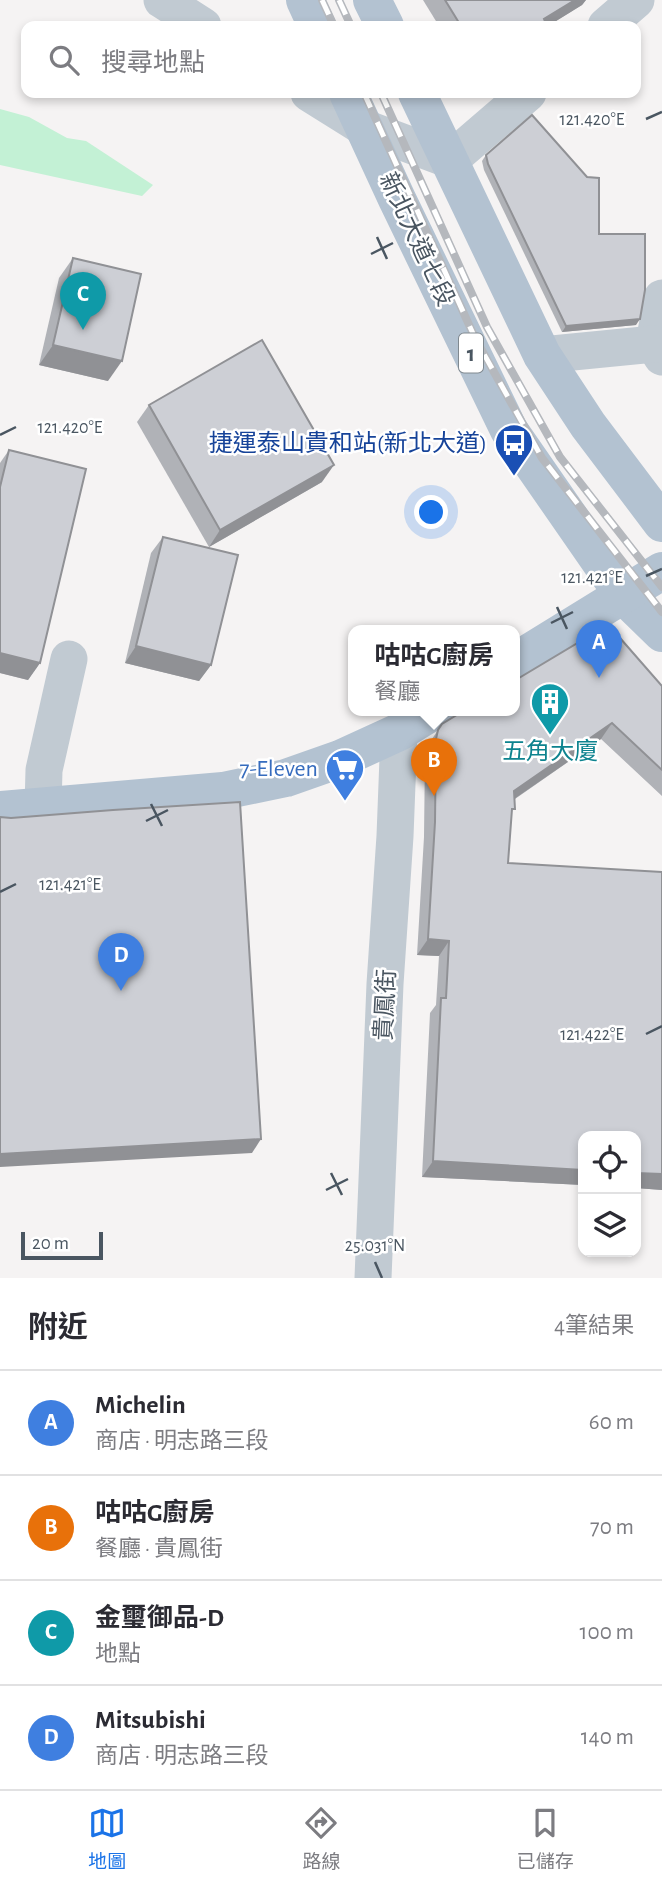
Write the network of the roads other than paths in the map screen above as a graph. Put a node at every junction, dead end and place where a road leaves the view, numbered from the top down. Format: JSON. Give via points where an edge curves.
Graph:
{"nodes":[{"id":1,"x":162,"y":0,"type":"edge"},
{"id":2,"x":305,"y":0,"type":"edge"},
{"id":3,"x":372,"y":0,"type":"edge"},
{"id":4,"x":636,"y":0,"type":"edge"},
{"id":5,"x":195,"y":21,"type":"edge"},
{"id":6,"x":315,"y":21,"type":"edge"},
{"id":7,"x":382,"y":21,"type":"edge"},
{"id":8,"x":612,"y":21,"type":"edge"},
{"id":9,"x":317,"y":98,"type":"edge"},
{"id":10,"x":350,"y":98,"type":"edge"},
{"id":11,"x":419,"y":98,"type":"edge"},
{"id":12,"x":522,"y":98,"type":"edge"},
{"id":13,"x":365,"y":128,"type":"junction"},
{"id":14,"x":450,"y":160,"type":"junction"},
{"id":15,"x":662,"y":298,"type":"edge"},
{"id":16,"x":658,"y":350,"type":"edge"},
{"id":17,"x":542,"y":355,"type":"junction"},
{"id":18,"x":662,"y":523,"type":"edge"},
{"id":19,"x":662,"y":571,"type":"edge"},
{"id":20,"x":624,"y":596,"type":"junction"},
{"id":21,"x":662,"y":632,"type":"edge"},
{"id":22,"x":520,"y":658,"type":"edge"},
{"id":23,"x":69,"y":659,"type":"dead end"},
{"id":24,"x":425,"y":716,"type":"edge"},
{"id":25,"x":399,"y":732,"type":"junction"},
{"id":26,"x":43,"y":807,"type":"junction"},
{"id":27,"x":0,"y":810,"type":"edge"},
{"id":28,"x":373,"y":1278,"type":"edge"}],
"edges":[{"from":1,"to":5,"type":"street"},
{"from":2,"to":6,"type":"main road"},
{"from":3,"to":7,"type":"main road"},
{"from":4,"to":8,"type":"street"},
{"from":9,"to":13,"type":"street"},
{"from":10,"to":13,"type":"main road","name":"新北大道七段","number":"1"},
{"from":11,"to":14,"type":"main road"},
{"from":12,"to":14,"type":"street"},
{"from":13,"to":14,"type":"street"},
{"from":13,"to":20,"type":"main road","name":"新北大道七段","number":"1","via":[[509,430]]},
{"from":14,"to":17,"type":"main road"},
{"from":15,"to":16,"type":"street"},
{"from":16,"to":17,"type":"street"},
{"from":17,"to":18,"type":"main road","via":[[587,425]]},
{"from":19,"to":20,"type":"main road"},
{"from":20,"to":21,"type":"main road","number":"1"},
{"from":20,"to":22,"type":"main road"},
{"from":23,"to":26,"type":"street","via":[[44,769]]},
{"from":24,"to":25,"type":"main road"},
{"from":25,"to":26,"type":"main road","via":[[286,778],[223,791]]},
{"from":25,"to":28,"type":"street","name":"貴鳳街"},
{"from":26,"to":27,"type":"main road"}]}
